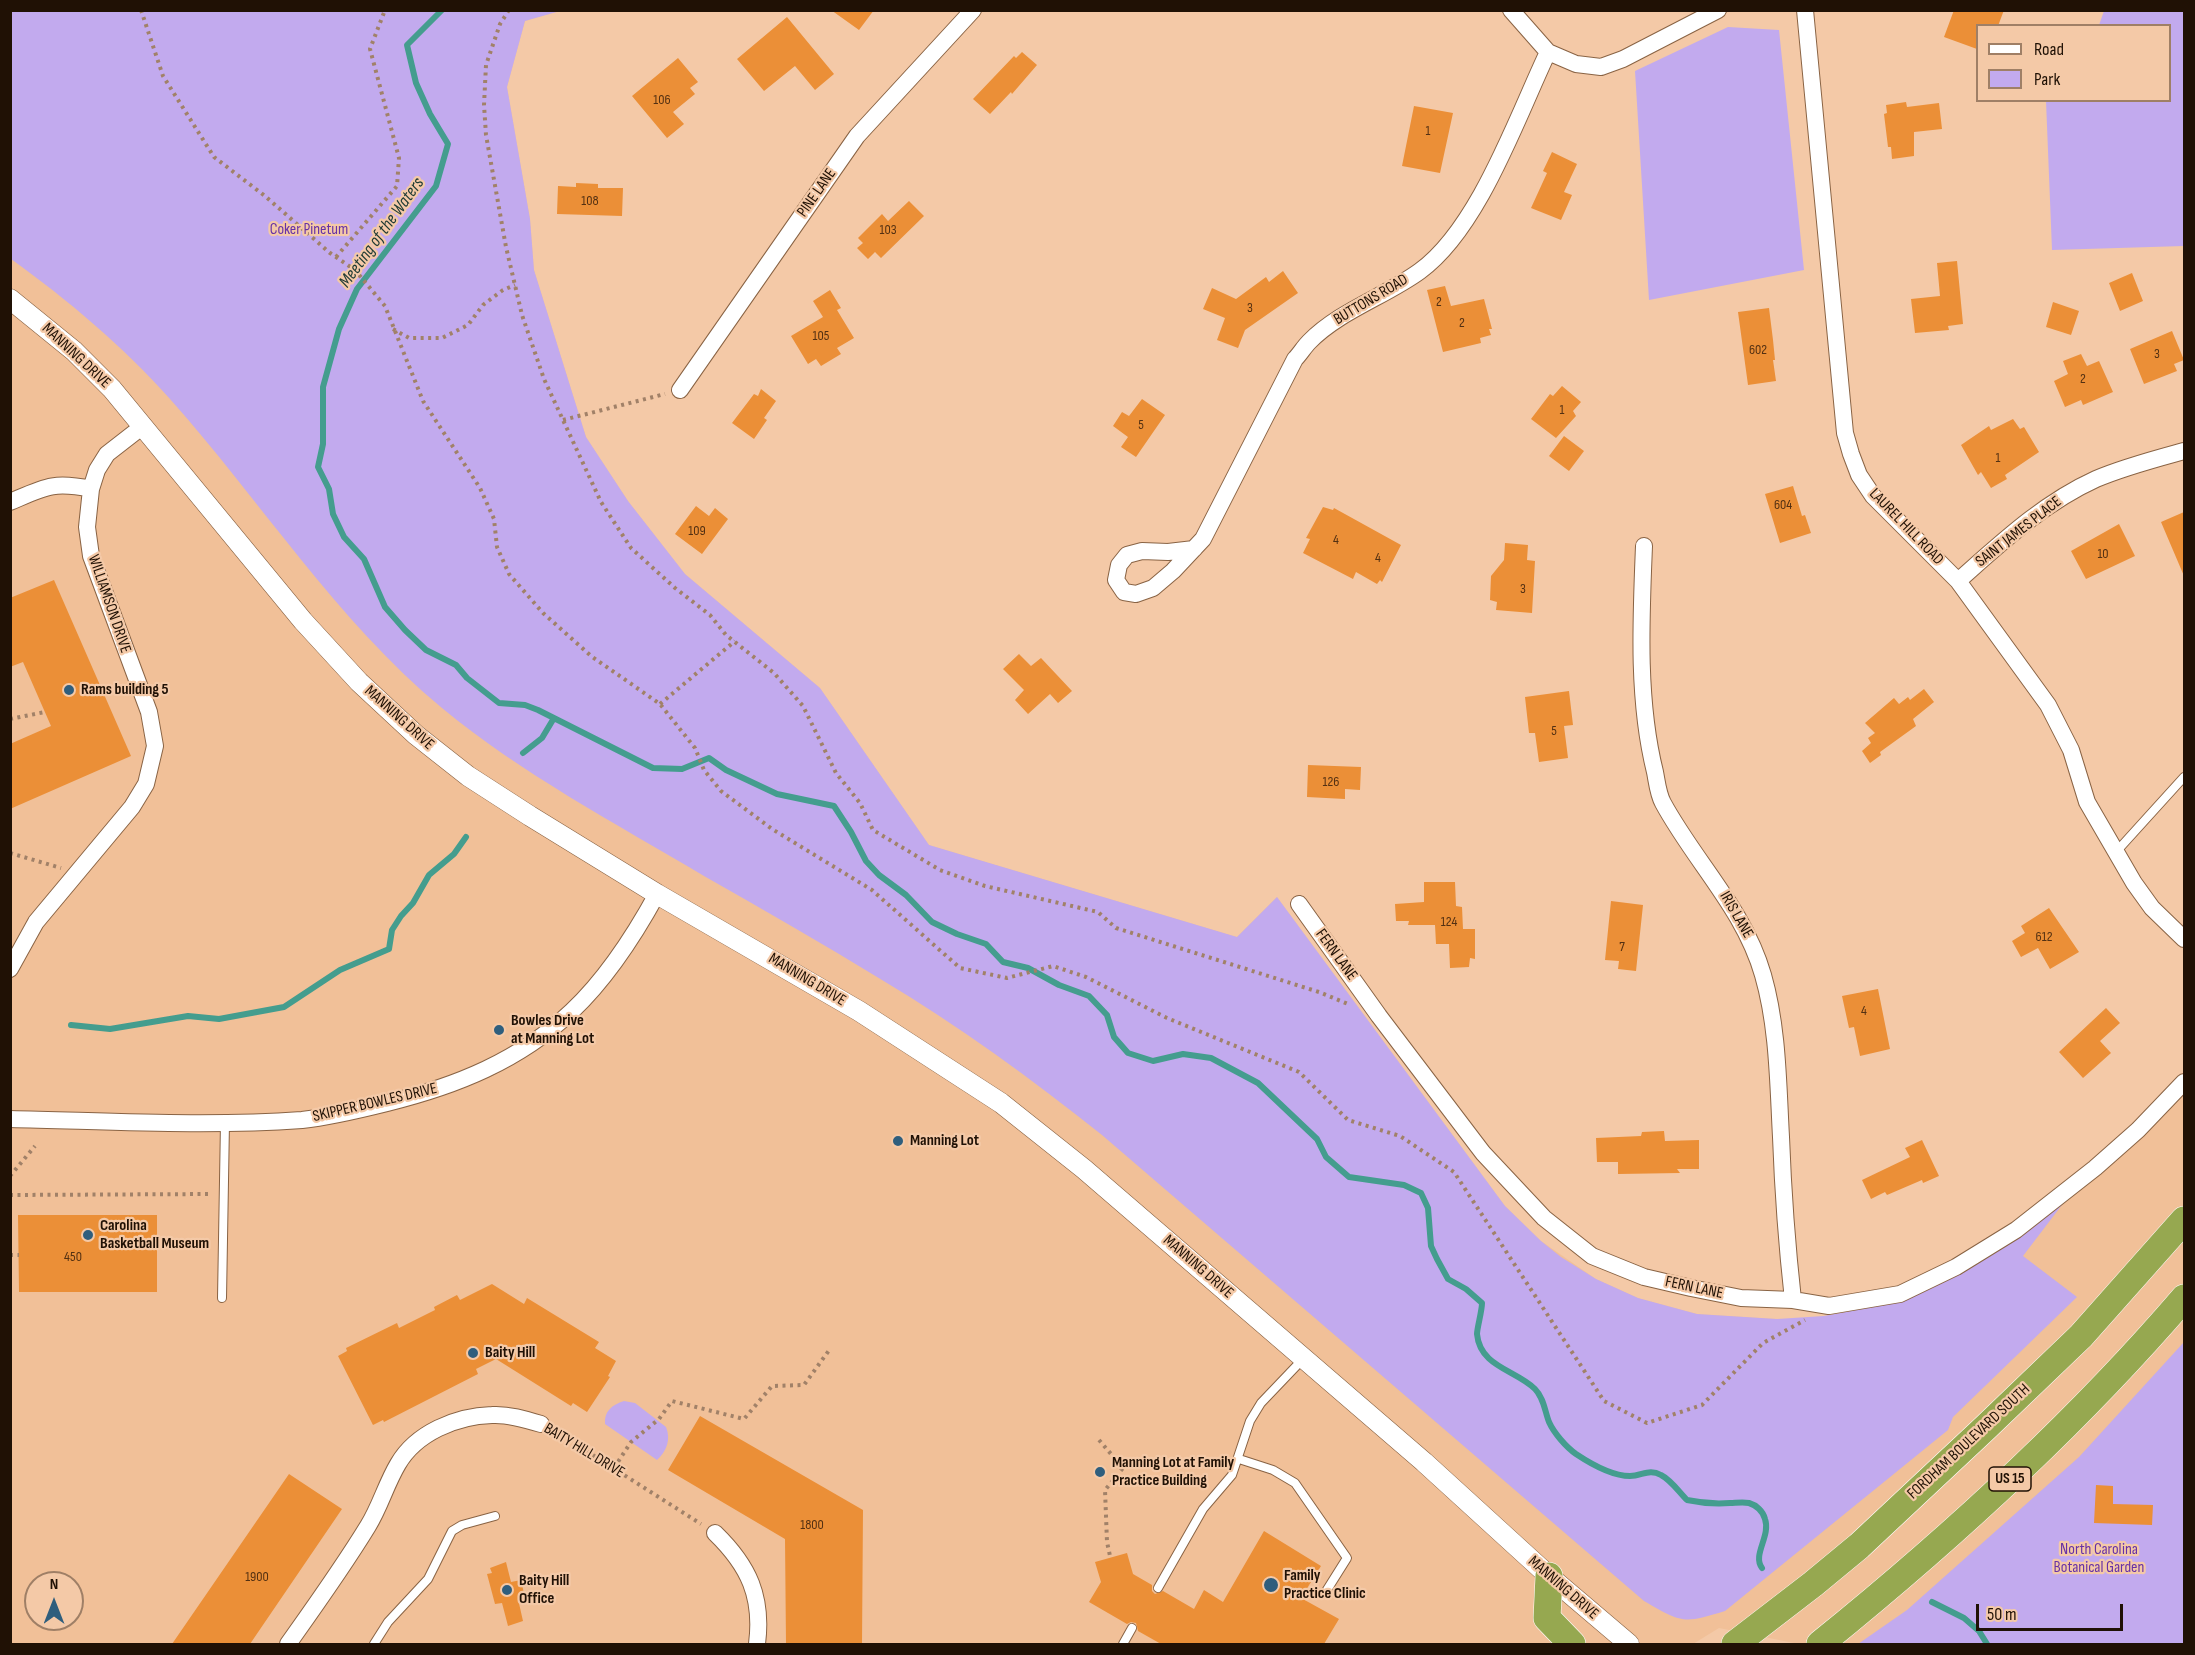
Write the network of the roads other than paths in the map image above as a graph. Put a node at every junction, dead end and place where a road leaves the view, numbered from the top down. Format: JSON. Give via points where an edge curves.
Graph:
{"nodes":[{"id":1,"x":973,"y":10,"type":"edge"},
{"id":2,"x":1511,"y":10,"type":"edge"},
{"id":3,"x":1718,"y":10,"type":"edge"},
{"id":4,"x":1805,"y":10,"type":"edge"},
{"id":5,"x":1548,"y":52,"type":"junction"},
{"id":6,"x":10,"y":299,"type":"edge"},
{"id":7,"x":680,"y":390,"type":"road end"},
{"id":8,"x":142,"y":426,"type":"junction"},
{"id":9,"x":2184,"y":451,"type":"edge"},
{"id":10,"x":91,"y":489,"type":"junction"},
{"id":11,"x":10,"y":502,"type":"edge"},
{"id":12,"x":1644,"y":546,"type":"dead end"},
{"id":13,"x":1194,"y":549,"type":"dead end"},
{"id":14,"x":1958,"y":581,"type":"junction"},
{"id":15,"x":2184,"y":777,"type":"edge"},
{"id":16,"x":2116,"y":852,"type":"junction"},
{"id":17,"x":657,"y":894,"type":"junction"},
{"id":18,"x":1299,"y":904,"type":"dead end"},
{"id":19,"x":2184,"y":939,"type":"edge"},
{"id":20,"x":10,"y":969,"type":"edge"},
{"id":21,"x":2184,"y":1082,"type":"edge"},
{"id":22,"x":10,"y":1119,"type":"edge"},
{"id":23,"x":225,"y":1122,"type":"junction"},
{"id":24,"x":2184,"y":1220,"type":"edge"},
{"id":25,"x":222,"y":1298,"type":"dead end"},
{"id":26,"x":2184,"y":1298,"type":"edge"},
{"id":27,"x":1793,"y":1300,"type":"junction"},
{"id":28,"x":1303,"y":1359,"type":"junction"},
{"id":29,"x":541,"y":1424,"type":"road end"},
{"id":30,"x":1239,"y":1459,"type":"junction"},
{"id":31,"x":495,"y":1516,"type":"dead end"},
{"id":32,"x":715,"y":1533,"type":"road end"},
{"id":33,"x":1549,"y":1576,"type":"junction"},
{"id":34,"x":1158,"y":1588,"type":"dead end"},
{"id":35,"x":1325,"y":1593,"type":"dead end"},
{"id":36,"x":1132,"y":1628,"type":"dead end"},
{"id":37,"x":288,"y":1644,"type":"edge"},
{"id":38,"x":374,"y":1644,"type":"edge"},
{"id":39,"x":757,"y":1644,"type":"edge"},
{"id":40,"x":1123,"y":1644,"type":"edge"},
{"id":41,"x":1572,"y":1644,"type":"edge"},
{"id":42,"x":1629,"y":1644,"type":"edge"},
{"id":43,"x":1735,"y":1644,"type":"edge"},
{"id":44,"x":1820,"y":1644,"type":"edge"}],
"edges":[{"from":1,"to":7,"type":"street","name":"PINE LANE","via":[[857,135]]},
{"from":2,"to":5,"type":"street"},
{"from":3,"to":5,"type":"street","via":[[1601,67],[1576,64]]},
{"from":4,"to":14,"type":"street","name":"LAUREL HILL ROAD","via":[[1845,433],[1859,475],[1873,496]]},
{"from":5,"to":13,"type":"street","name":"BUTTONS ROAD","via":[[1504,150],[1450,242],[1421,270],[1309,341],[1295,360],[1203,539]]},
{"from":6,"to":8,"type":"street","name":"MANNING DRIVE","via":[[74,351]]},
{"from":8,"to":10,"type":"street","name":"WILLIAMSON DRIVE","via":[[107,454]]},
{"from":8,"to":17,"type":"street","name":"MANNING DRIVE","via":[[303,621],[359,682],[416,735],[468,776]]},
{"from":9,"to":14,"type":"street","name":"SAINT JAMES PLACE","via":[[2137,464],[2074,490],[2012,533]]},
{"from":10,"to":11,"type":"street","via":[[54,485]]},
{"from":10,"to":20,"type":"street","name":"WILLIAMSON DRIVE","via":[[87,527],[91,556],[149,712],[155,746],[146,784],[132,807],[36,922]]},
{"from":12,"to":27,"type":"street","name":"IRIS LANE","via":[[1645,714],[1662,800],[1739,917],[1753,945],[1771,1006]]},
{"from":14,"to":16,"type":"street","name":"LAUREL HILL ROAD","via":[[2048,705],[2071,750],[2086,802]]},
{"from":15,"to":16,"type":"lane"},
{"from":16,"to":19,"type":"street","name":"LAUREL HILL ROAD","via":[[2152,908]]},
{"from":17,"to":23,"type":"street","name":"SKIPPER BOWLES DRIVE","via":[[614,964],[584,999],[544,1034],[499,1064],[423,1094],[363,1109],[303,1119]]},
{"from":17,"to":28,"type":"street","name":"MANNING DRIVE","via":[[849,1005],[1001,1103]]},
{"from":18,"to":27,"type":"street","name":"FERN LANE","via":[[1483,1153],[1544,1218],[1592,1256],[1644,1277],[1741,1298]]},
{"from":21,"to":27,"type":"street","name":"FERN LANE","via":[[2095,1168],[2016,1230],[1956,1267],[1900,1294],[1829,1306]]},
{"from":22,"to":23,"type":"street","name":"SKIPPER BOWLES DRIVE"},
{"from":23,"to":25,"type":"lane"},
{"from":24,"to":43,"type":"highway","name":"FORDHAM BOULEVARD SOUTH","via":[[2081,1336],[1985,1428],[1859,1546]]},
{"from":26,"to":44,"type":"highway","number":"US 15","via":[[2063,1430],[1903,1576]]},
{"from":28,"to":30,"type":"lane","via":[[1261,1403],[1250,1421]]},
{"from":28,"to":33,"type":"street","name":"MANNING DRIVE"},
{"from":29,"to":37,"type":"street","name":"BAITY HILL DRIVE","via":[[502,1415],[466,1418],[424,1436],[409,1449],[358,1543]]},
{"from":30,"to":34,"type":"lane","via":[[1232,1475],[1203,1509]]},
{"from":30,"to":35,"type":"lane","via":[[1273,1470],[1295,1483],[1347,1558]]},
{"from":31,"to":38,"type":"lane","via":[[452,1531],[428,1579],[388,1622]]},
{"from":32,"to":39,"type":"street","via":[[737,1557],[753,1587],[758,1610]]},
{"from":33,"to":41,"type":"highway","via":[[1547,1618]]},
{"from":33,"to":42,"type":"street","name":"MANNING DRIVE"},
{"from":36,"to":40,"type":"lane"}]}
